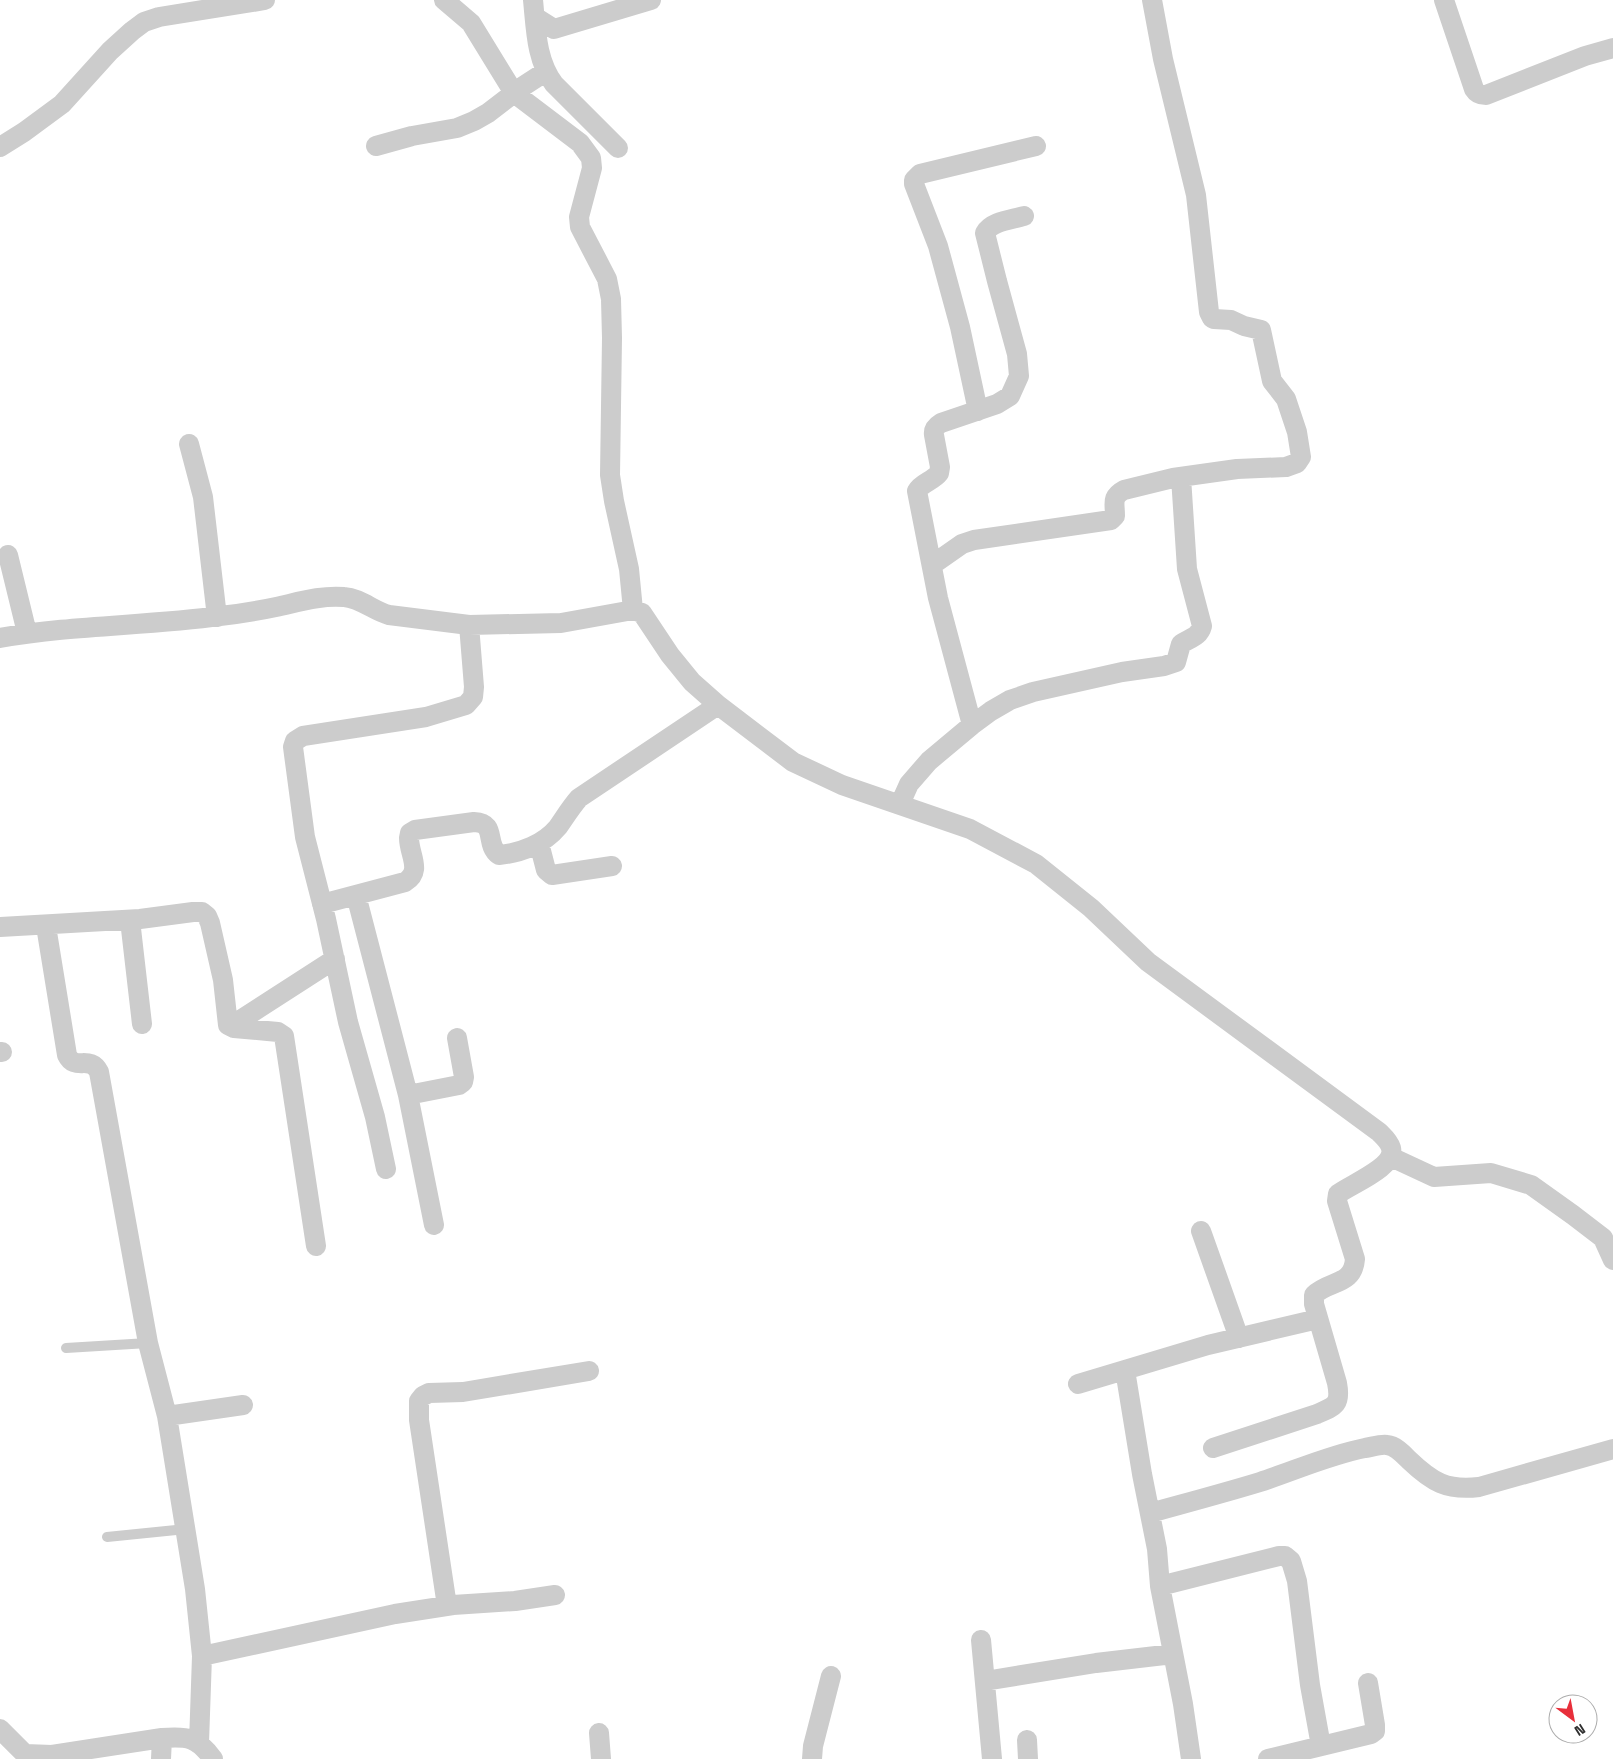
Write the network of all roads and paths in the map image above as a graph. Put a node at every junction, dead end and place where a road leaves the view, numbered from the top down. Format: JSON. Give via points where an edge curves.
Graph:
{"nodes":[{"id":1,"x":265,"y":0,"type":"edge"},
{"id":2,"x":444,"y":0,"type":"edge"},
{"id":3,"x":651,"y":0,"type":"edge"},
{"id":4,"x":1152,"y":0,"type":"edge"},
{"id":5,"x":1444,"y":0,"type":"edge"},
{"id":6,"x":534,"y":9,"type":"edge"},
{"id":7,"x":1613,"y":48,"type":"edge"},
{"id":8,"x":545,"y":72,"type":"junction"},
{"id":9,"x":514,"y":94,"type":"junction"},
{"id":10,"x":376,"y":146,"type":"dead end"},
{"id":11,"x":1036,"y":146,"type":"dead end"},
{"id":12,"x":0,"y":147,"type":"edge"},
{"id":13,"x":618,"y":148,"type":"dead end"},
{"id":14,"x":1024,"y":216,"type":"dead end"},
{"id":15,"x":978,"y":411,"type":"junction"},
{"id":16,"x":189,"y":444,"type":"dead end"},
{"id":17,"x":1181,"y":477,"type":"junction"},
{"id":18,"x":8,"y":555,"type":"dead end"},
{"id":19,"x":932,"y":565,"type":"junction"},
{"id":20,"x":633,"y":610,"type":"junction"},
{"id":21,"x":216,"y":616,"type":"junction"},
{"id":22,"x":468,"y":625,"type":"junction"},
{"id":23,"x":27,"y":633,"type":"junction"},
{"id":24,"x":0,"y":638,"type":"edge"},
{"id":25,"x":718,"y":704,"type":"junction"},
{"id":26,"x":972,"y":725,"type":"junction"},
{"id":27,"x":900,"y":804,"type":"junction"},
{"id":28,"x":539,"y":843,"type":"junction"},
{"id":29,"x":612,"y":866,"type":"dead end"},
{"id":30,"x":356,"y":895,"type":"junction"},
{"id":31,"x":322,"y":904,"type":"junction"},
{"id":32,"x":130,"y":920,"type":"junction"},
{"id":33,"x":46,"y":926,"type":"junction"},
{"id":34,"x":0,"y":928,"type":"edge"},
{"id":35,"x":335,"y":959,"type":"junction"},
{"id":36,"x":142,"y":1024,"type":"dead end"},
{"id":37,"x":234,"y":1028,"type":"junction"},
{"id":38,"x":457,"y":1038,"type":"dead end"},
{"id":39,"x":408,"y":1096,"type":"junction"},
{"id":40,"x":1391,"y":1157,"type":"junction"},
{"id":41,"x":386,"y":1169,"type":"dead end"},
{"id":42,"x":434,"y":1225,"type":"dead end"},
{"id":43,"x":1202,"y":1231,"type":"dead end"},
{"id":44,"x":316,"y":1246,"type":"dead end"},
{"id":45,"x":1613,"y":1260,"type":"edge"},
{"id":46,"x":1318,"y":1318,"type":"junction"},
{"id":47,"x":1239,"y":1338,"type":"junction"},
{"id":48,"x":148,"y":1343,"type":"junction"},
{"id":49,"x":66,"y":1348,"type":"dead end"},
{"id":50,"x":1125,"y":1370,"type":"junction"},
{"id":51,"x":589,"y":1371,"type":"dead end"},
{"id":52,"x":1078,"y":1384,"type":"dead end"},
{"id":53,"x":243,"y":1405,"type":"dead end"},
{"id":54,"x":167,"y":1416,"type":"junction"},
{"id":55,"x":1213,"y":1448,"type":"dead end"},
{"id":56,"x":1613,"y":1448,"type":"edge"},
{"id":57,"x":1150,"y":1513,"type":"junction"},
{"id":58,"x":186,"y":1529,"type":"junction"},
{"id":59,"x":107,"y":1537,"type":"dead end"},
{"id":60,"x":1160,"y":1586,"type":"junction"},
{"id":61,"x":555,"y":1595,"type":"dead end"},
{"id":62,"x":447,"y":1606,"type":"junction"},
{"id":63,"x":981,"y":1640,"type":"dead end"},
{"id":64,"x":1173,"y":1654,"type":"junction"},
{"id":65,"x":202,"y":1656,"type":"junction"},
{"id":66,"x":831,"y":1676,"type":"dead end"},
{"id":67,"x":985,"y":1681,"type":"junction"},
{"id":68,"x":1368,"y":1683,"type":"dead end"},
{"id":69,"x":0,"y":1729,"type":"edge"},
{"id":70,"x":599,"y":1733,"type":"dead end"},
{"id":71,"x":162,"y":1738,"type":"junction"},
{"id":72,"x":199,"y":1743,"type":"junction"},
{"id":73,"x":1321,"y":1746,"type":"junction"},
{"id":74,"x":24,"y":1756,"type":"edge"},
{"id":75,"x":161,"y":1759,"type":"edge"},
{"id":76,"x":213,"y":1759,"type":"edge"},
{"id":77,"x":601,"y":1759,"type":"edge"},
{"id":78,"x":812,"y":1759,"type":"edge"},
{"id":79,"x":992,"y":1759,"type":"edge"},
{"id":80,"x":1191,"y":1759,"type":"edge"},
{"id":81,"x":1268,"y":1759,"type":"edge"}],
"edges":[{"from":1,"to":12,"type":"street","via":[[144,22],[110,51],[62,104]]},
{"from":2,"to":9,"type":"street","via":[[470,23]]},
{"from":3,"to":6,"type":"street","via":[[554,29]]},
{"from":4,"to":17,"type":"street","via":[[1196,195],[1208,312],[1214,319],[1231,320],[1261,330],[1272,381],[1286,399],[1301,449],[1297,463],[1286,467],[1237,469]]},
{"from":5,"to":7,"type":"street","via":[[1474,89],[1481,95]]},
{"from":6,"to":8,"type":"street"},
{"from":8,"to":9,"type":"street"},
{"from":8,"to":13,"type":"street"},
{"from":9,"to":10,"type":"street","via":[[488,113],[457,128]]},
{"from":9,"to":20,"type":"street","via":[[580,143],[591,158],[592,168],[579,217],[580,227],[607,279],[611,299],[610,475],[629,569]]},
{"from":11,"to":15,"type":"street","via":[[920,174],[914,180],[938,246]]},
{"from":14,"to":15,"type":"street","via":[[995,224],[985,233],[1020,376],[1010,396]]},
{"from":15,"to":19,"type":"street","via":[[941,423],[934,430],[939,473],[919,486],[917,491]]},
{"from":16,"to":21,"type":"street","via":[[203,497]]},
{"from":17,"to":19,"type":"street","via":[[1117,494],[1114,499],[1115,516],[1111,520],[974,540],[962,544]]},
{"from":17,"to":26,"type":"street","via":[[1187,569],[1202,626],[1200,632],[1181,644],[1176,662],[1033,692],[1010,700]]},
{"from":18,"to":23,"type":"street"},
{"from":19,"to":26,"type":"street"},
{"from":20,"to":22,"type":"street","via":[[561,623]]},
{"from":20,"to":25,"type":"street","via":[[642,613],[692,682]]},
{"from":21,"to":22,"type":"street","via":[[321,597],[345,597],[389,615]]},
{"from":21,"to":23,"type":"street"},
{"from":22,"to":31,"type":"street","via":[[474,687],[473,697],[466,704],[426,717],[303,736],[295,741],[293,754],[305,838]]},
{"from":23,"to":24,"type":"street"},
{"from":25,"to":27,"type":"street","via":[[793,762],[842,785]]},
{"from":25,"to":28,"type":"street","via":[[579,798],[551,835]]},
{"from":26,"to":27,"type":"street","via":[[917,773]]},
{"from":27,"to":40,"type":"street","via":[[970,829],[1036,864],[1091,908],[1148,962],[1379,1132],[1388,1141]]},
{"from":28,"to":29,"type":"street","via":[[546,870],[552,876]]},
{"from":28,"to":30,"type":"street","via":[[499,855],[482,822],[415,830],[409,838],[415,869],[410,879]]},
{"from":30,"to":31,"type":"street"},
{"from":30,"to":39,"type":"street"},
{"from":31,"to":35,"type":"street"},
{"from":32,"to":33,"type":"street"},
{"from":32,"to":36,"type":"street"},
{"from":32,"to":37,"type":"street","via":[[193,912],[207,916],[223,980],[228,1022]]},
{"from":33,"to":34,"type":"street"},
{"from":33,"to":48,"type":"street","via":[[66,1055],[74,1063],[96,1066],[99,1072]]},
{"from":35,"to":37,"type":"street","via":[[242,1019]]},
{"from":35,"to":41,"type":"street"},
{"from":37,"to":44,"type":"street","via":[[278,1032],[284,1036]]},
{"from":38,"to":39,"type":"street","via":[[463,1082]]},
{"from":39,"to":42,"type":"street"},
{"from":40,"to":45,"type":"street","via":[[1434,1178],[1491,1173],[1531,1185],[1603,1238]]},
{"from":40,"to":46,"type":"street","via":[[1384,1167],[1338,1194],[1337,1201],[1355,1259],[1354,1269],[1349,1277],[1321,1288],[1314,1295]]},
{"from":43,"to":47,"type":"street"},
{"from":46,"to":47,"type":"street"},
{"from":46,"to":55,"type":"street","via":[[1337,1383],[1338,1402],[1317,1414]]},
{"from":47,"to":50,"type":"street"},
{"from":48,"to":49,"type":"lane"},
{"from":48,"to":54,"type":"street"},
{"from":50,"to":52,"type":"street"},
{"from":50,"to":57,"type":"street"},
{"from":51,"to":62,"type":"street","via":[[463,1392],[429,1393],[419,1401],[419,1420]]},
{"from":53,"to":54,"type":"street"},
{"from":54,"to":58,"type":"street"},
{"from":56,"to":57,"type":"street","via":[[1465,1489],[1439,1483],[1398,1449],[1388,1445],[1375,1446]]},
{"from":57,"to":60,"type":"street"},
{"from":58,"to":59,"type":"lane"},
{"from":58,"to":65,"type":"street"},
{"from":60,"to":64,"type":"street"},
{"from":60,"to":73,"type":"street","via":[[1280,1556],[1291,1561],[1297,1581]]},
{"from":61,"to":62,"type":"street"},
{"from":62,"to":65,"type":"street","via":[[394,1614]]},
{"from":63,"to":67,"type":"street"},
{"from":64,"to":67,"type":"street"},
{"from":64,"to":80,"type":"street"},
{"from":65,"to":72,"type":"street"},
{"from":66,"to":78,"type":"street"},
{"from":67,"to":79,"type":"street"},
{"from":68,"to":73,"type":"street","via":[[1375,1731]]},
{"from":69,"to":74,"type":"street"},
{"from":70,"to":77,"type":"street"},
{"from":71,"to":72,"type":"street","via":[[184,1736]]},
{"from":71,"to":74,"type":"street"},
{"from":71,"to":75,"type":"street"},
{"from":72,"to":76,"type":"street"},
{"from":73,"to":81,"type":"street"}]}
